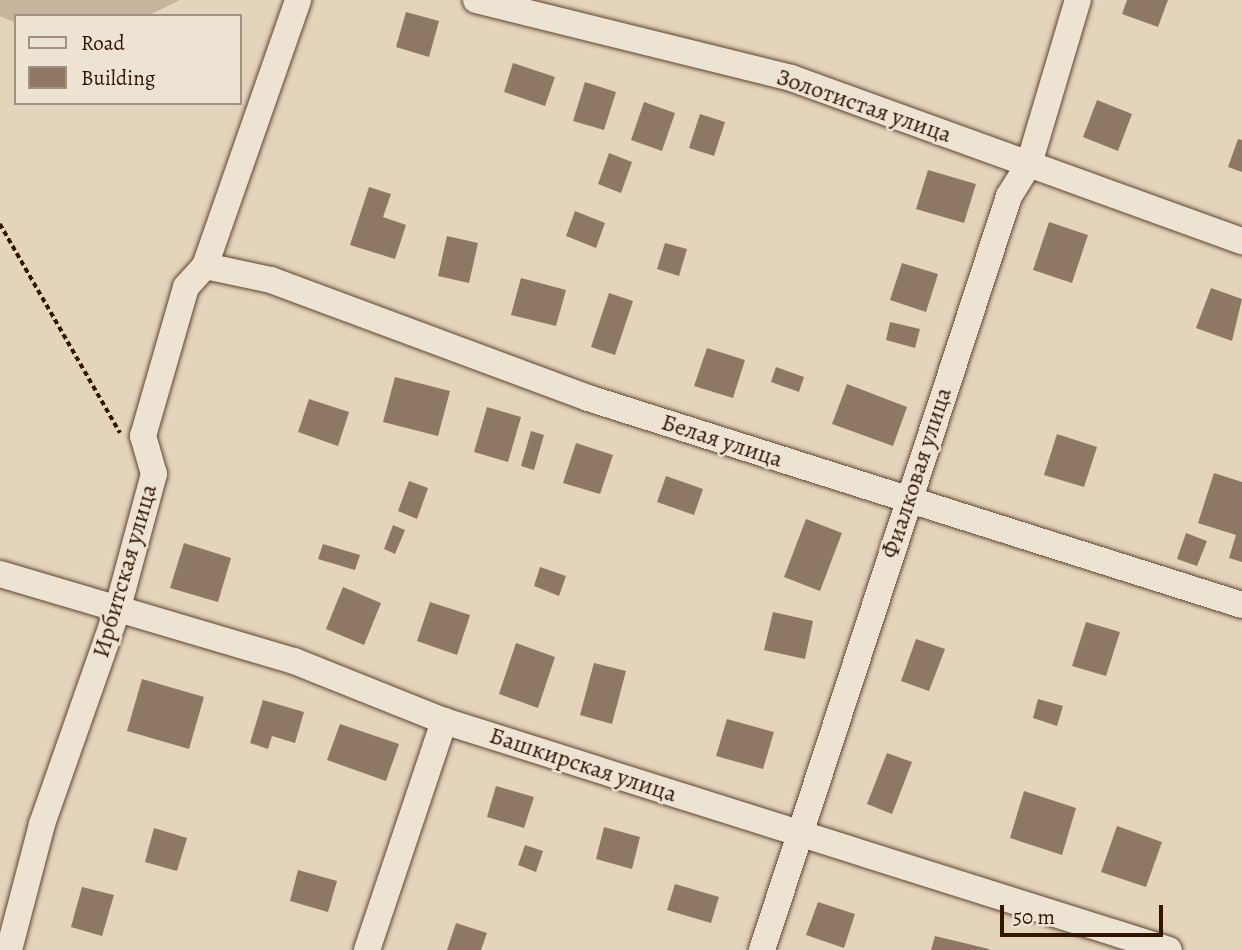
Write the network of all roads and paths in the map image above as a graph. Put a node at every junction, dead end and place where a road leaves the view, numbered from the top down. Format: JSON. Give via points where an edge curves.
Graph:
{"nodes":[{"id":1,"x":298,"y":0,"type":"edge"},
{"id":2,"x":476,"y":0,"type":"edge"},
{"id":3,"x":1078,"y":0,"type":"edge"},
{"id":4,"x":1029,"y":164,"type":"junction"},
{"id":5,"x":0,"y":224,"type":"edge"},
{"id":6,"x":1242,"y":241,"type":"edge"},
{"id":7,"x":205,"y":266,"type":"junction"},
{"id":8,"x":143,"y":436,"type":"junction"},
{"id":9,"x":908,"y":501,"type":"junction"},
{"id":10,"x":0,"y":574,"type":"edge"},
{"id":11,"x":1242,"y":605,"type":"edge"},
{"id":12,"x":117,"y":611,"type":"junction"},
{"id":13,"x":443,"y":721,"type":"junction"},
{"id":14,"x":796,"y":832,"type":"junction"},
{"id":15,"x":9,"y":950,"type":"edge"},
{"id":16,"x":367,"y":950,"type":"edge"},
{"id":17,"x":762,"y":950,"type":"edge"},
{"id":18,"x":1169,"y":950,"type":"edge"}],
"edges":[{"from":1,"to":7,"type":"street"},
{"from":2,"to":4,"type":"street","name":"Золотистая улица","via":[[791,78]]},
{"from":3,"to":4,"type":"street","name":"Фиалковая улица"},
{"from":4,"to":6,"type":"street","name":"Золотистая улица"},
{"from":4,"to":9,"type":"street","name":"Фиалковая улица","via":[[1009,196]]},
{"from":5,"to":8,"type":"path","via":[[119,433]]},
{"from":7,"to":8,"type":"street","via":[[186,287]]},
{"from":7,"to":9,"type":"street","name":"Белая улица","via":[[271,280],[588,398]]},
{"from":8,"to":12,"type":"street","name":"Ирбитская улица","via":[[154,474]]},
{"from":9,"to":11,"type":"street","name":"Белая улица"},
{"from":9,"to":14,"type":"street","name":"Фиалковая улица"},
{"from":10,"to":12,"type":"street","name":"Башкирская улица"},
{"from":12,"to":13,"type":"street","name":"Башкирская улица","via":[[294,661]]},
{"from":12,"to":15,"type":"street","name":"Ирбитская улица","via":[[42,824]]},
{"from":13,"to":14,"type":"street","name":"Башкирская улица"},
{"from":13,"to":16,"type":"street"},
{"from":14,"to":17,"type":"street","name":"Фиалковая улица"},
{"from":14,"to":18,"type":"street","name":"Башкирская улица"}]}
